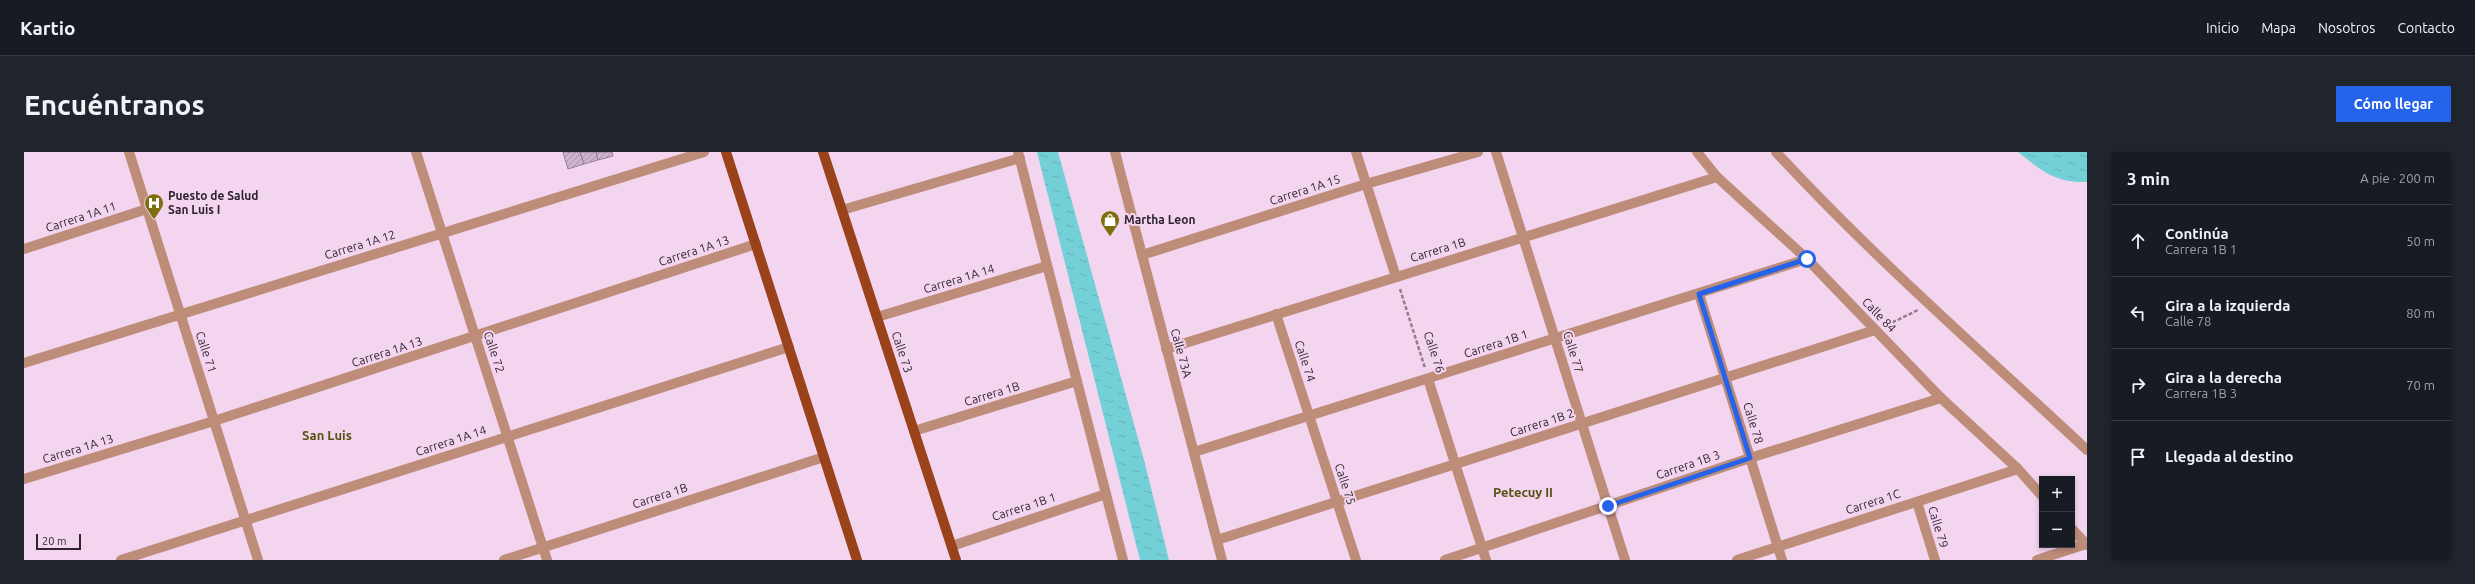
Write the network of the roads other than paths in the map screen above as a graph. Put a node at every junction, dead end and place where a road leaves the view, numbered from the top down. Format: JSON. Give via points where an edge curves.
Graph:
{"nodes":[{"id":1,"x":129,"y":152,"type":"edge"},
{"id":2,"x":416,"y":152,"type":"edge"},
{"id":3,"x":704,"y":152,"type":"edge"},
{"id":4,"x":726,"y":152,"type":"edge"},
{"id":5,"x":824,"y":152,"type":"edge"},
{"id":6,"x":1115,"y":152,"type":"edge"},
{"id":7,"x":1356,"y":152,"type":"edge"},
{"id":8,"x":1478,"y":152,"type":"edge"},
{"id":9,"x":1496,"y":152,"type":"edge"},
{"id":10,"x":1697,"y":152,"type":"edge"},
{"id":11,"x":1776,"y":152,"type":"edge"},
{"id":12,"x":1019,"y":155,"type":"edge"},
{"id":13,"x":1717,"y":177,"type":"junction"},
{"id":14,"x":1366,"y":184,"type":"junction"},
{"id":15,"x":146,"y":209,"type":"junction"},
{"id":16,"x":842,"y":210,"type":"junction"},
{"id":17,"x":442,"y":233,"type":"junction"},
{"id":18,"x":1523,"y":237,"type":"junction"},
{"id":19,"x":756,"y":244,"type":"junction"},
{"id":20,"x":24,"y":249,"type":"edge"},
{"id":21,"x":1142,"y":255,"type":"junction"},
{"id":22,"x":1807,"y":259,"type":"junction"},
{"id":23,"x":1048,"y":266,"type":"junction"},
{"id":24,"x":1396,"y":277,"type":"junction"},
{"id":25,"x":1699,"y":294,"type":"junction"},
{"id":26,"x":180,"y":314,"type":"junction"},
{"id":27,"x":1276,"y":314,"type":"junction"},
{"id":28,"x":877,"y":317,"type":"junction"},
{"id":29,"x":1875,"y":330,"type":"junction"},
{"id":30,"x":476,"y":336,"type":"junction"},
{"id":31,"x":1555,"y":339,"type":"junction"},
{"id":32,"x":789,"y":347,"type":"junction"},
{"id":33,"x":1166,"y":349,"type":"junction"},
{"id":34,"x":24,"y":363,"type":"edge"},
{"id":35,"x":1725,"y":378,"type":"junction"},
{"id":36,"x":1428,"y":379,"type":"junction"},
{"id":37,"x":1077,"y":381,"type":"junction"},
{"id":38,"x":1941,"y":398,"type":"junction"},
{"id":39,"x":1309,"y":416,"type":"junction"},
{"id":40,"x":214,"y":421,"type":"junction"},
{"id":41,"x":1582,"y":424,"type":"junction"},
{"id":42,"x":914,"y":431,"type":"junction"},
{"id":43,"x":508,"y":437,"type":"junction"},
{"id":44,"x":2087,"y":450,"type":"edge"},
{"id":45,"x":1194,"y":452,"type":"junction"},
{"id":46,"x":824,"y":457,"type":"junction"},
{"id":47,"x":1750,"y":458,"type":"junction"},
{"id":48,"x":1456,"y":464,"type":"junction"},
{"id":49,"x":2018,"y":469,"type":"junction"},
{"id":50,"x":24,"y":479,"type":"edge"},
{"id":51,"x":2039,"y":493,"type":"edge"},
{"id":52,"x":1106,"y":494,"type":"junction"},
{"id":53,"x":1337,"y":502,"type":"junction"},
{"id":54,"x":1916,"y":502,"type":"junction"},
{"id":55,"x":1608,"y":506,"type":"junction"},
{"id":56,"x":245,"y":520,"type":"junction"},
{"id":57,"x":2075,"y":532,"type":"edge"},
{"id":58,"x":1217,"y":540,"type":"junction"},
{"id":59,"x":2087,"y":545,"type":"edge"},
{"id":60,"x":952,"y":546,"type":"junction"},
{"id":61,"x":543,"y":547,"type":"junction"},
{"id":62,"x":1778,"y":547,"type":"junction"},
{"id":63,"x":1482,"y":548,"type":"junction"},
{"id":64,"x":121,"y":560,"type":"edge"},
{"id":65,"x":258,"y":560,"type":"edge"},
{"id":66,"x":504,"y":560,"type":"edge"},
{"id":67,"x":547,"y":560,"type":"edge"},
{"id":68,"x":857,"y":560,"type":"edge"},
{"id":69,"x":956,"y":560,"type":"edge"},
{"id":70,"x":1123,"y":560,"type":"edge"},
{"id":71,"x":1222,"y":560,"type":"edge"},
{"id":72,"x":1356,"y":560,"type":"edge"},
{"id":73,"x":1445,"y":560,"type":"edge"},
{"id":74,"x":1486,"y":560,"type":"edge"},
{"id":75,"x":1625,"y":560,"type":"edge"},
{"id":76,"x":1737,"y":560,"type":"edge"},
{"id":77,"x":1782,"y":560,"type":"edge"},
{"id":78,"x":1935,"y":560,"type":"edge"},
{"id":79,"x":2037,"y":560,"type":"edge"}],
"edges":[{"from":1,"to":15,"type":"street","name":"Calle 71"},
{"from":2,"to":17,"type":"street","name":"Calle 72"},
{"from":3,"to":17,"type":"street","name":"Carrera 1A 12"},
{"from":4,"to":19,"type":"main road"},
{"from":5,"to":16,"type":"main road","name":"Calle 73"},
{"from":6,"to":21,"type":"street","name":"Calle 73A"},
{"from":7,"to":14,"type":"street"},
{"from":8,"to":14,"type":"street","name":"Carrera 1A 15"},
{"from":9,"to":18,"type":"street","name":"Calle 77"},
{"from":10,"to":13,"type":"street","name":"Calle 84"},
{"from":11,"to":44,"type":"street","via":[[1831,211],[1928,305],[1953,325]]},
{"from":12,"to":16,"type":"street"},
{"from":12,"to":23,"type":"street"},
{"from":13,"to":18,"type":"street","name":"Carrera 1B"},
{"from":13,"to":22,"type":"street","name":"Calle 84"},
{"from":14,"to":21,"type":"street","name":"Carrera 1A 15"},
{"from":14,"to":24,"type":"street"},
{"from":15,"to":20,"type":"street","name":"Carrera 1A 11"},
{"from":15,"to":26,"type":"street","name":"Calle 71"},
{"from":16,"to":28,"type":"main road","name":"Calle 73"},
{"from":17,"to":26,"type":"street","name":"Carrera 1A 12"},
{"from":17,"to":30,"type":"street","name":"Calle 72"},
{"from":18,"to":24,"type":"street","name":"Carrera 1B"},
{"from":18,"to":31,"type":"street","name":"Calle 77"},
{"from":19,"to":30,"type":"street","name":"Carrera 1A 13"},
{"from":19,"to":32,"type":"main road"},
{"from":21,"to":33,"type":"street","name":"Calle 73A"},
{"from":22,"to":25,"type":"street","name":"Carrera 1B 1"},
{"from":22,"to":29,"type":"street","name":"Calle 84"},
{"from":23,"to":28,"type":"street","name":"Carrera 1A 14"},
{"from":23,"to":37,"type":"street"},
{"from":24,"to":27,"type":"street","name":"Carrera 1B"},
{"from":25,"to":31,"type":"street","name":"Carrera 1B 1"},
{"from":25,"to":35,"type":"street","name":"Calle 78"},
{"from":26,"to":34,"type":"street","name":"Carrera 1A 12"},
{"from":26,"to":40,"type":"street","name":"Calle 71"},
{"from":27,"to":33,"type":"street","name":"Carrera 1B"},
{"from":27,"to":39,"type":"street","name":"Calle 74"},
{"from":28,"to":42,"type":"main road","name":"Calle 73"},
{"from":29,"to":35,"type":"street","name":"Carrera 1B 2"},
{"from":29,"to":38,"type":"street","name":"Calle 84"},
{"from":30,"to":40,"type":"street","name":"Carrera 1A 13"},
{"from":30,"to":43,"type":"street","name":"Calle 72"},
{"from":31,"to":36,"type":"street","name":"Carrera 1B 1"},
{"from":31,"to":41,"type":"street","name":"Calle 77"},
{"from":32,"to":43,"type":"street","name":"Carrera 1A 14"},
{"from":32,"to":46,"type":"main road"},
{"from":33,"to":45,"type":"street","name":"Calle 73A"},
{"from":35,"to":41,"type":"street","name":"Carrera 1B 2"},
{"from":35,"to":47,"type":"street","name":"Calle 78"},
{"from":36,"to":39,"type":"street","name":"Carrera 1B 1"},
{"from":36,"to":48,"type":"street","name":"Calle 76"},
{"from":37,"to":42,"type":"street","name":"Carrera 1B"},
{"from":37,"to":52,"type":"street"},
{"from":38,"to":47,"type":"street","name":"Carrera 1B 3"},
{"from":38,"to":49,"type":"street","name":"Calle 84"},
{"from":39,"to":45,"type":"street","name":"Carrera 1B 1"},
{"from":39,"to":53,"type":"street","name":"Calle 75"},
{"from":40,"to":50,"type":"street","name":"Carrera 1A 13"},
{"from":40,"to":56,"type":"street","name":"Calle 71"},
{"from":41,"to":48,"type":"street","name":"Carrera 1B 2"},
{"from":41,"to":55,"type":"street","name":"Calle 77"},
{"from":42,"to":60,"type":"main road","name":"Calle 73"},
{"from":43,"to":56,"type":"street","name":"Carrera 1A 14"},
{"from":43,"to":61,"type":"street","name":"Calle 72"},
{"from":45,"to":58,"type":"street","name":"Calle 73A"},
{"from":46,"to":61,"type":"street","name":"Carrera 1B"},
{"from":46,"to":68,"type":"main road"},
{"from":47,"to":55,"type":"street","name":"Carrera 1B 3"},
{"from":47,"to":62,"type":"street","name":"Calle 78"},
{"from":48,"to":53,"type":"street","name":"Carrera 1B 2"},
{"from":48,"to":63,"type":"street","name":"Calle 76"},
{"from":49,"to":51,"type":"street","name":"Calle 84"},
{"from":49,"to":54,"type":"street","name":"Carrera 1C"},
{"from":52,"to":60,"type":"street","name":"Carrera 1B 1"},
{"from":52,"to":70,"type":"street"},
{"from":53,"to":58,"type":"street","name":"Carrera 1B 2"},
{"from":53,"to":72,"type":"street","name":"Calle 75"},
{"from":54,"to":62,"type":"street","name":"Carrera 1C"},
{"from":54,"to":78,"type":"street","name":"Calle 79"},
{"from":55,"to":63,"type":"street","name":"Carrera 1B 3"},
{"from":55,"to":75,"type":"street","name":"Calle 77"},
{"from":56,"to":64,"type":"street","name":"Carrera 1A 14"},
{"from":56,"to":65,"type":"street","name":"Calle 71"},
{"from":57,"to":59,"type":"street"},
{"from":58,"to":71,"type":"street","name":"Calle 73A"},
{"from":59,"to":79,"type":"street"},
{"from":60,"to":69,"type":"main road","name":"Calle 73"},
{"from":61,"to":66,"type":"street","name":"Carrera 1B"},
{"from":61,"to":67,"type":"street","name":"Calle 72"},
{"from":62,"to":76,"type":"street","name":"Carrera 1C"},
{"from":62,"to":77,"type":"street","name":"Calle 78"},
{"from":63,"to":73,"type":"street","name":"Carrera 1B 3"},
{"from":63,"to":74,"type":"street","name":"Calle 76"}]}
